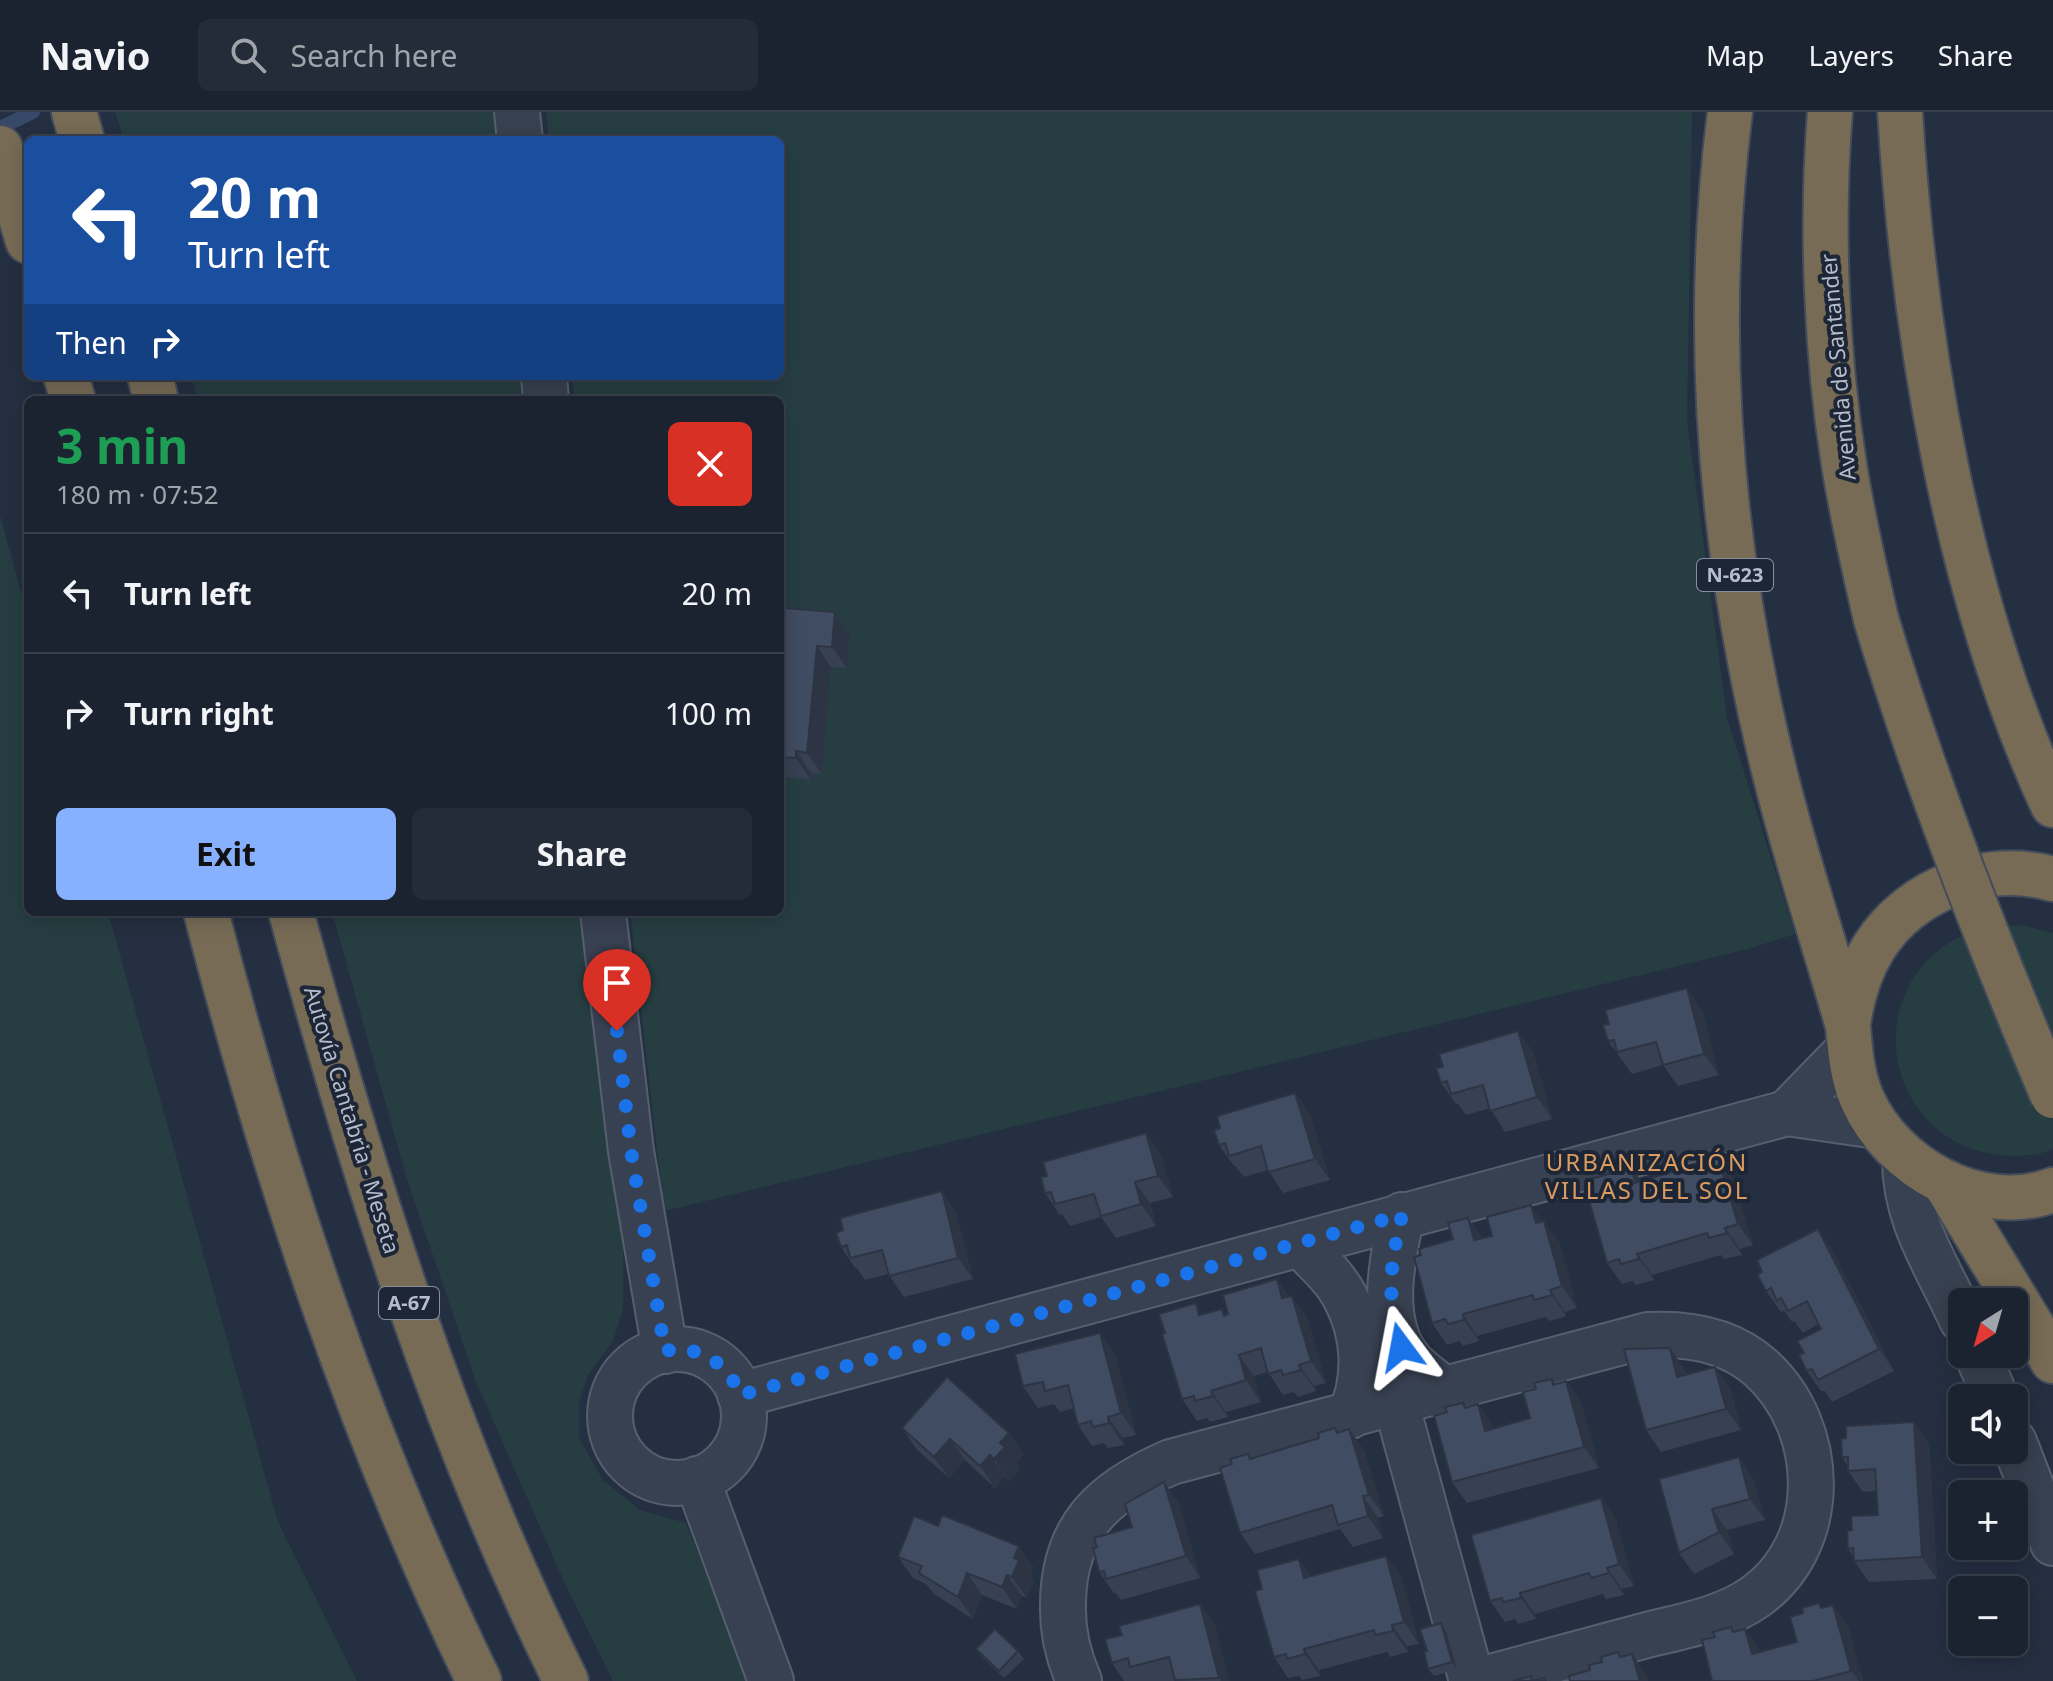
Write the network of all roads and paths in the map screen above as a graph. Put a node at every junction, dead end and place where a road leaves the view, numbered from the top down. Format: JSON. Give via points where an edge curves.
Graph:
{"nodes":[{"id":1,"x":74,"y":112,"type":"edge"},
{"id":2,"x":517,"y":112,"type":"edge"},
{"id":3,"x":1730,"y":112,"type":"edge"},
{"id":4,"x":1830,"y":112,"type":"edge"},
{"id":5,"x":1900,"y":112,"type":"edge"},
{"id":6,"x":81,"y":136,"type":"edge"},
{"id":7,"x":520,"y":136,"type":"edge"},
{"id":8,"x":0,"y":148,"type":"edge"},
{"id":9,"x":24,"y":228,"type":"edge"},
{"id":10,"x":2053,"y":805,"type":"edge"},
{"id":11,"x":2053,"y":879,"type":"edge"},
{"id":12,"x":207,"y":916,"type":"edge"},
{"id":13,"x":292,"y":916,"type":"edge"},
{"id":14,"x":603,"y":916,"type":"edge"},
{"id":15,"x":1849,"y":1037,"type":"junction"},
{"id":16,"x":2053,"y":1096,"type":"edge"},
{"id":17,"x":1787,"y":1113,"type":"junction"},
{"id":18,"x":1891,"y":1142,"type":"junction"},
{"id":19,"x":1945,"y":1183,"type":"junction"},
{"id":20,"x":2053,"y":1190,"type":"edge"},
{"id":21,"x":1402,"y":1215,"type":"junction"},
{"id":22,"x":1301,"y":1245,"type":"junction"},
{"id":23,"x":1948,"y":1290,"type":"edge"},
{"id":24,"x":665,"y":1351,"type":"junction"},
{"id":25,"x":2053,"y":1361,"type":"edge"},
{"id":26,"x":1443,"y":1388,"type":"junction"},
{"id":27,"x":740,"y":1395,"type":"junction"},
{"id":28,"x":1396,"y":1403,"type":"junction"},
{"id":29,"x":1350,"y":1416,"type":"junction"},
{"id":30,"x":2022,"y":1464,"type":"edge"},
{"id":31,"x":697,"y":1479,"type":"junction"},
{"id":32,"x":2053,"y":1543,"type":"edge"},
{"id":33,"x":479,"y":1681,"type":"edge"},
{"id":34,"x":566,"y":1681,"type":"edge"},
{"id":35,"x":771,"y":1681,"type":"edge"},
{"id":36,"x":1079,"y":1681,"type":"edge"},
{"id":37,"x":1474,"y":1681,"type":"edge"}],
"edges":[{"from":1,"to":6,"type":"highway"},
{"from":2,"to":7,"type":"street"},
{"from":3,"to":15,"type":"highway","number":"N-623","via":[[1715,298],[1719,424],[1732,558],[1768,746]]},
{"from":4,"to":16,"type":"highway","name":"Avenida de Santander","bridge":true,"via":[[1827,209],[1835,386],[1843,462],[1876,619],[1920,759]]},
{"from":5,"to":10,"type":"highway","via":[[1917,288],[1954,497],[1993,649]]},
{"from":8,"to":9,"type":"highway"},
{"from":11,"to":15,"type":"highway","via":[[2023,873],[1979,876],[1927,896],[1889,926],[1873,948],[1853,994]]},
{"from":12,"to":33,"type":"highway","via":[[274,1152],[345,1364]]},
{"from":13,"to":34,"type":"highway","name":"Autovía Cantabria - Meseta","number":"A-67","via":[[326,1043],[425,1351]]},
{"from":14,"to":24,"type":"street","via":[[631,1151]]},
{"from":15,"to":17,"type":"street"},
{"from":15,"to":18,"type":"highway","via":[[1862,1099]]},
{"from":17,"to":18,"type":"street"},
{"from":17,"to":21,"type":"street"},
{"from":18,"to":19,"type":"highway"},
{"from":18,"to":23,"type":"street","via":[[1909,1205]]},
{"from":19,"to":20,"type":"highway","via":[[1996,1196]]},
{"from":19,"to":25,"type":"highway"},
{"from":21,"to":22,"type":"street"},
{"from":21,"to":26,"type":"street","via":[[1390,1274],[1393,1318],[1409,1360]]},
{"from":22,"to":27,"type":"street"},
{"from":22,"to":29,"type":"street","via":[[1344,1295],[1357,1331],[1362,1379]]},
{"from":24,"to":27,"type":"street","via":[[694,1351],[711,1358],[726,1369]]},
{"from":24,"to":31,"type":"street","via":[[635,1363],[621,1379],[612,1399],[615,1441],[626,1460],[643,1473],[662,1481]]},
{"from":26,"to":28,"type":"street"},
{"from":26,"to":37,"type":"street","via":[[1648,1335],[1703,1337],[1760,1367],[1782,1391],[1807,1445],[1810,1472],[1806,1531],[1773,1583],[1753,1599],[1705,1620]]},
{"from":27,"to":31,"type":"street","via":[[744,1427],[736,1448],[723,1465]]},
{"from":28,"to":29,"type":"street"},
{"from":28,"to":37,"type":"street"},
{"from":29,"to":36,"type":"street","via":[[1171,1462],[1122,1486],[1101,1504],[1075,1539],[1063,1585],[1065,1640]]},
{"from":30,"to":32,"type":"street"},
{"from":31,"to":35,"type":"street"}]}
